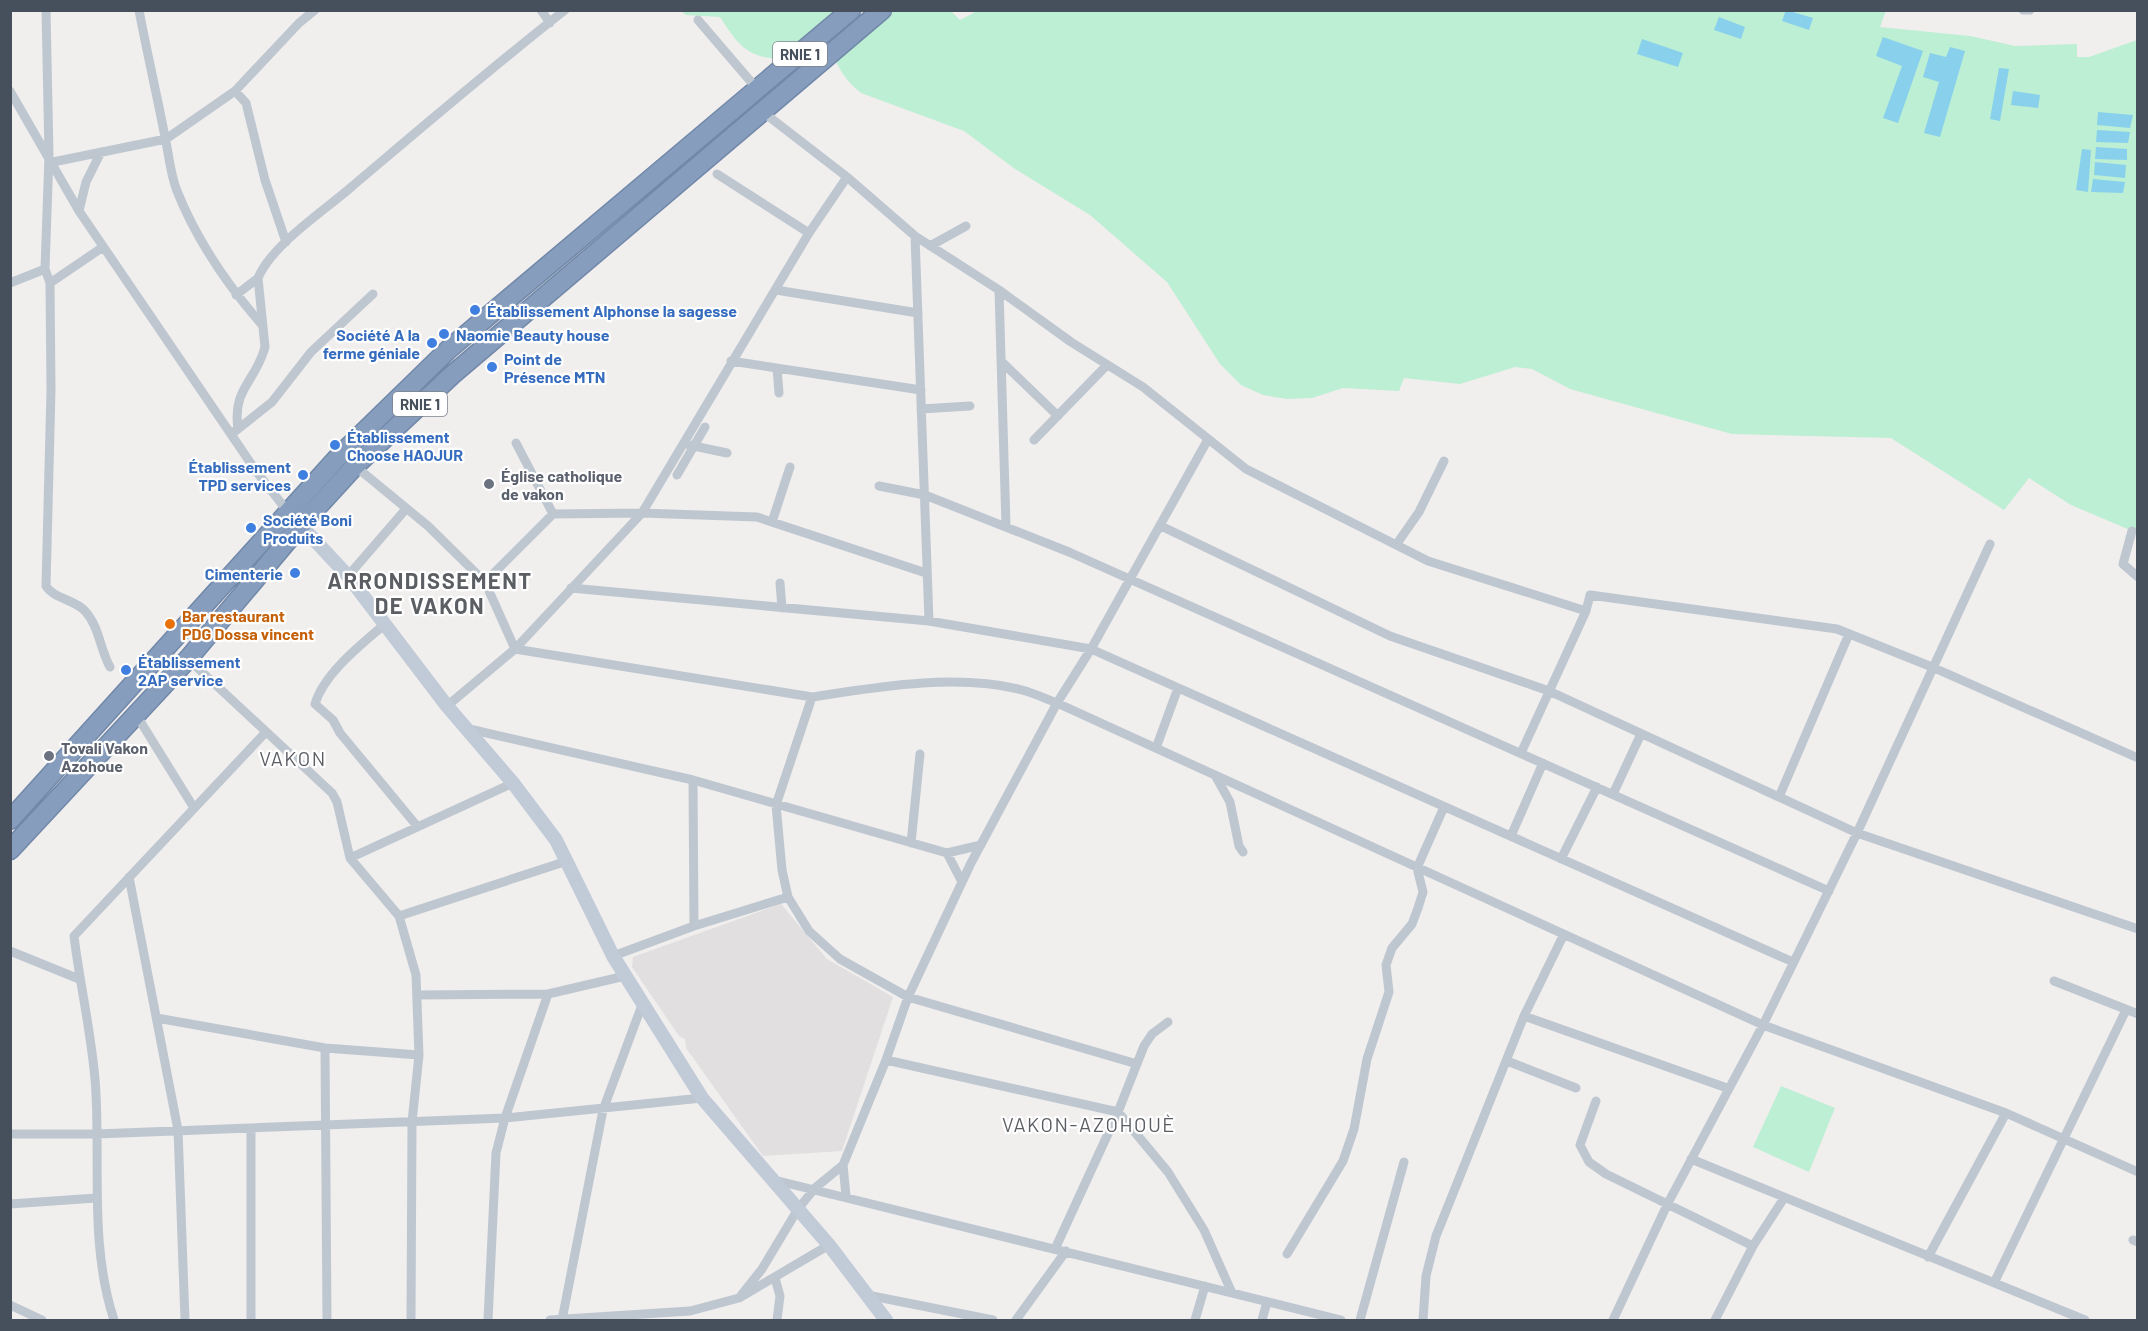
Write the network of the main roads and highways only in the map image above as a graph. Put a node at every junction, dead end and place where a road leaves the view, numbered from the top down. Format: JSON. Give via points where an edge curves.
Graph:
{"nodes":[{"id":1,"x":851,"y":10,"type":"edge"},
{"id":2,"x":882,"y":10,"type":"edge"},
{"id":3,"x":294,"y":519,"type":"junction"},
{"id":4,"x":10,"y":820,"type":"edge"},
{"id":5,"x":10,"y":850,"type":"edge"},
{"id":6,"x":886,"y":1320,"type":"edge"}],
"edges":[{"from":1,"to":3,"type":"highway","number":"RNIE 1","via":[[420,376],[347,448]]},
{"from":2,"to":3,"type":"highway","number":"RNIE 1","via":[[452,375]]},
{"from":3,"to":4,"type":"highway","number":"RNIE 1"},
{"from":3,"to":5,"type":"highway","number":"RNIE 1","via":[[188,659]]},
{"from":3,"to":6,"type":"main road","via":[[348,576],[556,840],[613,956],[702,1098],[830,1245]]}]}
